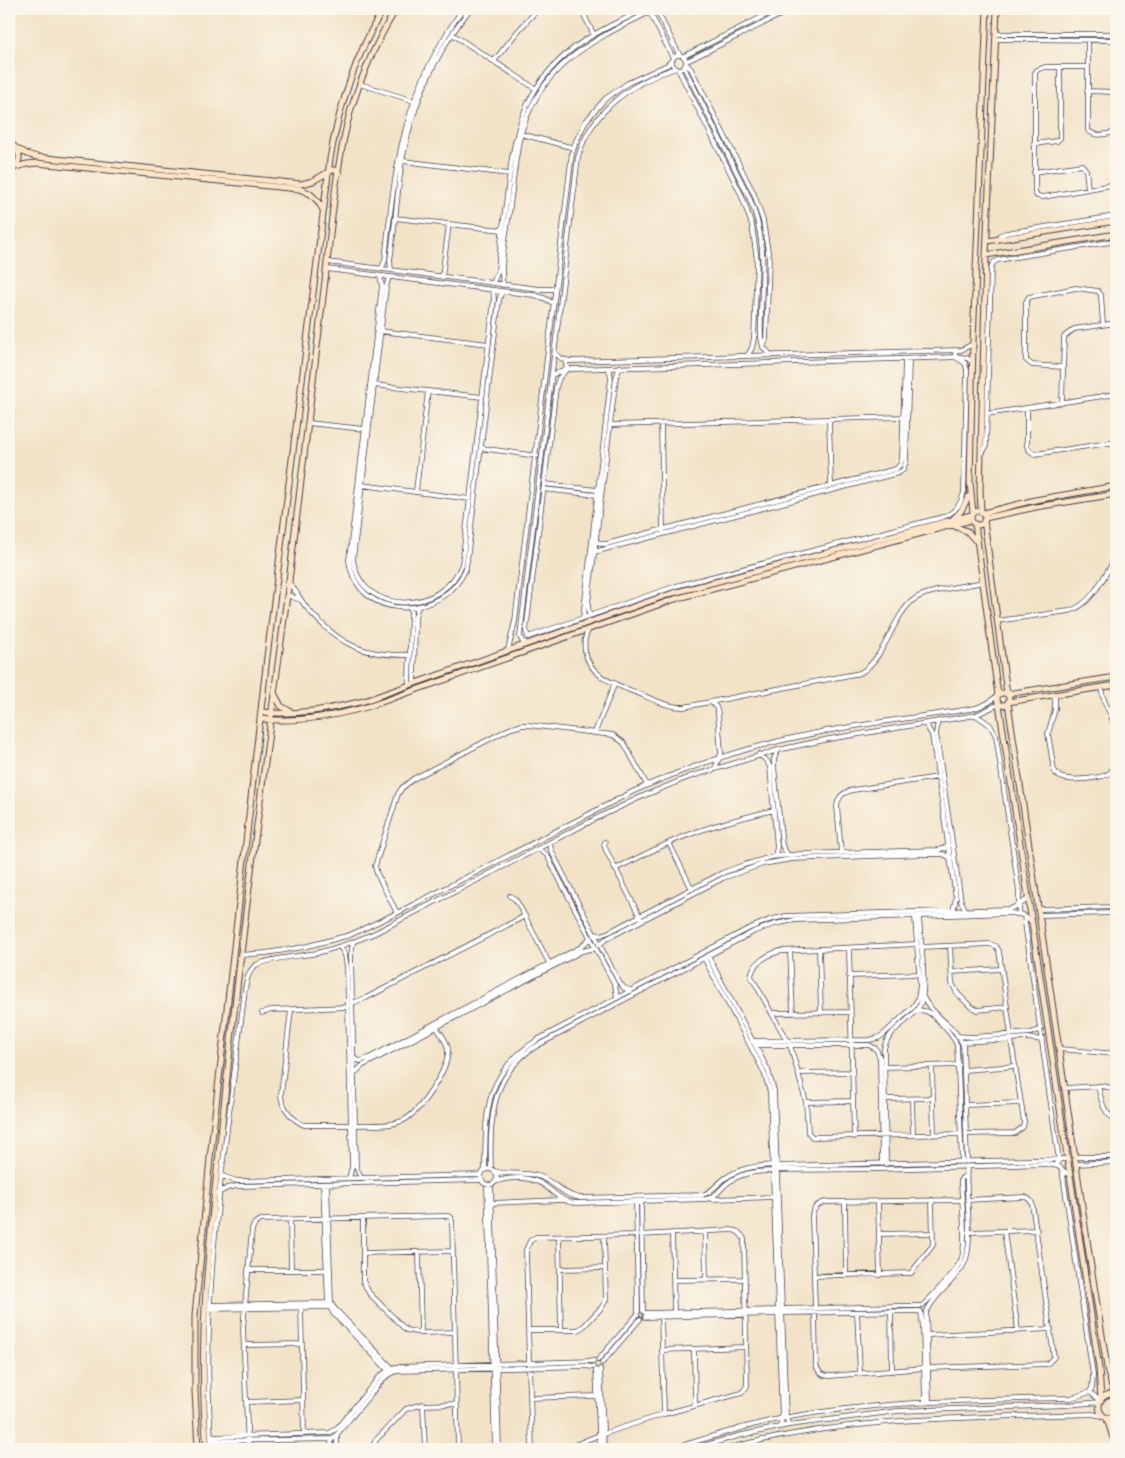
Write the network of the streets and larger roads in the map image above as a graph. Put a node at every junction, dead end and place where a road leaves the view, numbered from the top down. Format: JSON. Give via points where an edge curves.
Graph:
{"nodes":[{"id":1,"x":383,"y":9,"type":"edge"},
{"id":2,"x":396,"y":9,"type":"edge"},
{"id":3,"x":463,"y":9,"type":"edge"},
{"id":4,"x":470,"y":9,"type":"edge"},
{"id":5,"x":538,"y":9,"type":"edge"},
{"id":6,"x":581,"y":9,"type":"edge"},
{"id":7,"x":656,"y":9,"type":"edge"},
{"id":8,"x":778,"y":9,"type":"edge"},
{"id":9,"x":792,"y":9,"type":"edge"},
{"id":10,"x":987,"y":9,"type":"edge"},
{"id":11,"x":997,"y":9,"type":"edge"},
{"id":12,"x":1034,"y":9,"type":"edge"},
{"id":13,"x":1056,"y":9,"type":"edge"},
{"id":14,"x":1081,"y":9,"type":"edge"},
{"id":15,"x":1116,"y":9,"type":"edge"},
{"id":16,"x":648,"y":10,"type":"edge"},
{"id":17,"x":452,"y":34,"type":"junction"},
{"id":18,"x":1116,"y":34,"type":"edge"},
{"id":19,"x":594,"y":35,"type":"junction"},
{"id":20,"x":995,"y":37,"type":"junction"},
{"id":21,"x":672,"y":40,"type":"junction"},
{"id":22,"x":1088,"y":40,"type":"junction"},
{"id":23,"x":1116,"y":40,"type":"edge"},
{"id":24,"x":665,"y":43,"type":"junction"},
{"id":25,"x":679,"y":54,"type":"junction"},
{"id":26,"x":436,"y":56,"type":"junction"},
{"id":27,"x":684,"y":56,"type":"junction"},
{"id":28,"x":672,"y":59,"type":"junction"},
{"id":29,"x":494,"y":61,"type":"junction"},
{"id":30,"x":686,"y":64,"type":"junction"},
{"id":31,"x":1116,"y":66,"type":"edge"},
{"id":32,"x":1060,"y":67,"type":"junction"},
{"id":33,"x":1087,"y":67,"type":"junction"},
{"id":34,"x":677,"y":69,"type":"junction"},
{"id":35,"x":651,"y":72,"type":"junction"},
{"id":36,"x":654,"y":78,"type":"junction"},
{"id":37,"x":691,"y":80,"type":"junction"},
{"id":38,"x":686,"y":83,"type":"junction"},
{"id":39,"x":360,"y":84,"type":"junction"},
{"id":40,"x":536,"y":89,"type":"junction"},
{"id":41,"x":1087,"y":91,"type":"junction"},
{"id":42,"x":1115,"y":92,"type":"edge"},
{"id":43,"x":414,"y":100,"type":"junction"},
{"id":44,"x":531,"y":103,"type":"junction"},
{"id":45,"x":1115,"y":132,"type":"edge"},
{"id":46,"x":521,"y":134,"type":"junction"},
{"id":47,"x":9,"y":142,"type":"edge"},
{"id":48,"x":1034,"y":144,"type":"junction"},
{"id":49,"x":16,"y":148,"type":"junction"},
{"id":50,"x":574,"y":148,"type":"junction"},
{"id":51,"x":402,"y":150,"type":"junction"},
{"id":52,"x":330,"y":159,"type":"junction"},
{"id":53,"x":341,"y":159,"type":"junction"},
{"id":54,"x":47,"y":161,"type":"junction"},
{"id":55,"x":402,"y":161,"type":"junction"},
{"id":56,"x":980,"y":162,"type":"junction"},
{"id":57,"x":990,"y":163,"type":"junction"},
{"id":58,"x":513,"y":164,"type":"junction"},
{"id":59,"x":11,"y":169,"type":"edge"},
{"id":60,"x":328,"y":171,"type":"junction"},
{"id":61,"x":1034,"y":172,"type":"junction"},
{"id":62,"x":339,"y":173,"type":"junction"},
{"id":63,"x":509,"y":174,"type":"junction"},
{"id":64,"x":979,"y":177,"type":"junction"},
{"id":65,"x":989,"y":177,"type":"junction"},
{"id":66,"x":1088,"y":189,"type":"junction"},
{"id":67,"x":324,"y":211,"type":"junction"},
{"id":68,"x":1116,"y":216,"type":"edge"},
{"id":69,"x":395,"y":218,"type":"junction"},
{"id":70,"x":1116,"y":221,"type":"edge"},
{"id":71,"x":449,"y":224,"type":"junction"},
{"id":72,"x":502,"y":230,"type":"junction"},
{"id":73,"x":1116,"y":234,"type":"edge"},
{"id":74,"x":561,"y":238,"type":"junction"},
{"id":75,"x":568,"y":239,"type":"junction"},
{"id":76,"x":999,"y":239,"type":"junction"},
{"id":77,"x":387,"y":240,"type":"junction"},
{"id":78,"x":987,"y":240,"type":"junction"},
{"id":79,"x":393,"y":241,"type":"junction"},
{"id":80,"x":1116,"y":241,"type":"edge"},
{"id":81,"x":997,"y":254,"type":"junction"},
{"id":82,"x":986,"y":256,"type":"junction"},
{"id":83,"x":501,"y":259,"type":"junction"},
{"id":84,"x":998,"y":260,"type":"junction"},
{"id":85,"x":328,"y":262,"type":"junction"},
{"id":86,"x":359,"y":266,"type":"junction"},
{"id":87,"x":327,"y":269,"type":"junction"},
{"id":88,"x":381,"y":269,"type":"junction"},
{"id":89,"x":390,"y":270,"type":"junction"},
{"id":90,"x":358,"y":273,"type":"junction"},
{"id":91,"x":380,"y":276,"type":"junction"},
{"id":92,"x":389,"y":277,"type":"junction"},
{"id":93,"x":442,"y":277,"type":"junction"},
{"id":94,"x":464,"y":280,"type":"junction"},
{"id":95,"x":494,"y":283,"type":"junction"},
{"id":96,"x":503,"y":285,"type":"junction"},
{"id":97,"x":462,"y":286,"type":"junction"},
{"id":98,"x":535,"y":289,"type":"junction"},
{"id":99,"x":555,"y":289,"type":"junction"},
{"id":100,"x":493,"y":290,"type":"junction"},
{"id":101,"x":502,"y":291,"type":"junction"},
{"id":102,"x":534,"y":295,"type":"junction"},
{"id":103,"x":553,"y":303,"type":"junction"},
{"id":104,"x":1116,"y":323,"type":"edge"},
{"id":105,"x":1103,"y":325,"type":"junction"},
{"id":106,"x":550,"y":330,"type":"junction"},
{"id":107,"x":557,"y":330,"type":"junction"},
{"id":108,"x":380,"y":331,"type":"junction"},
{"id":109,"x":308,"y":334,"type":"junction"},
{"id":110,"x":319,"y":335,"type":"junction"},
{"id":111,"x":754,"y":338,"type":"junction"},
{"id":112,"x":761,"y":338,"type":"junction"},
{"id":113,"x":489,"y":344,"type":"junction"},
{"id":114,"x":973,"y":344,"type":"junction"},
{"id":115,"x":377,"y":345,"type":"junction"},
{"id":116,"x":763,"y":347,"type":"junction"},
{"id":117,"x":306,"y":350,"type":"junction"},
{"id":118,"x":955,"y":350,"type":"junction"},
{"id":119,"x":317,"y":351,"type":"junction"},
{"id":120,"x":554,"y":353,"type":"junction"},
{"id":121,"x":809,"y":354,"type":"junction"},
{"id":122,"x":771,"y":355,"type":"junction"},
{"id":123,"x":747,"y":356,"type":"junction"},
{"id":124,"x":955,"y":357,"type":"junction"},
{"id":125,"x":907,"y":359,"type":"junction"},
{"id":126,"x":567,"y":361,"type":"junction"},
{"id":127,"x":809,"y":362,"type":"junction"},
{"id":128,"x":973,"y":363,"type":"junction"},
{"id":129,"x":620,"y":367,"type":"junction"},
{"id":130,"x":1062,"y":367,"type":"junction"},
{"id":131,"x":607,"y":368,"type":"junction"},
{"id":132,"x":567,"y":369,"type":"junction"},
{"id":133,"x":552,"y":375,"type":"junction"},
{"id":134,"x":374,"y":385,"type":"junction"},
{"id":135,"x":428,"y":391,"type":"junction"},
{"id":136,"x":1116,"y":394,"type":"edge"},
{"id":137,"x":611,"y":396,"type":"junction"},
{"id":138,"x":482,"y":399,"type":"junction"},
{"id":139,"x":487,"y":402,"type":"junction"},
{"id":140,"x":1062,"y":402,"type":"junction"},
{"id":141,"x":548,"y":407,"type":"junction"},
{"id":142,"x":554,"y":407,"type":"junction"},
{"id":143,"x":1027,"y":408,"type":"junction"},
{"id":144,"x":987,"y":414,"type":"junction"},
{"id":145,"x":903,"y":417,"type":"junction"},
{"id":146,"x":829,"y":419,"type":"junction"},
{"id":147,"x":308,"y":423,"type":"junction"},
{"id":148,"x":661,"y":424,"type":"junction"},
{"id":149,"x":610,"y":425,"type":"junction"},
{"id":150,"x":364,"y":429,"type":"junction"},
{"id":151,"x":1116,"y":442,"type":"edge"},
{"id":152,"x":481,"y":450,"type":"junction"},
{"id":153,"x":476,"y":451,"type":"junction"},
{"id":154,"x":535,"y":455,"type":"junction"},
{"id":155,"x":981,"y":455,"type":"junction"},
{"id":156,"x":542,"y":456,"type":"junction"},
{"id":157,"x":970,"y":482,"type":"junction"},
{"id":158,"x":362,"y":485,"type":"junction"},
{"id":159,"x":831,"y":486,"type":"junction"},
{"id":160,"x":1116,"y":486,"type":"edge"},
{"id":161,"x":544,"y":487,"type":"junction"},
{"id":162,"x":980,"y":490,"type":"junction"},
{"id":163,"x":416,"y":491,"type":"junction"},
{"id":164,"x":597,"y":493,"type":"junction"},
{"id":165,"x":971,"y":493,"type":"junction"},
{"id":166,"x":1116,"y":494,"type":"edge"},
{"id":167,"x":470,"y":498,"type":"junction"},
{"id":168,"x":1035,"y":500,"type":"junction"},
{"id":169,"x":538,"y":508,"type":"junction"},
{"id":170,"x":1036,"y":508,"type":"junction"},
{"id":171,"x":742,"y":512,"type":"junction"},
{"id":172,"x":983,"y":515,"type":"junction"},
{"id":173,"x":972,"y":518,"type":"junction"},
{"id":174,"x":949,"y":524,"type":"junction"},
{"id":175,"x":663,"y":530,"type":"junction"},
{"id":176,"x":922,"y":531,"type":"junction"},
{"id":177,"x":468,"y":541,"type":"junction"},
{"id":178,"x":596,"y":541,"type":"junction"},
{"id":179,"x":977,"y":542,"type":"junction"},
{"id":180,"x":610,"y":546,"type":"junction"},
{"id":181,"x":594,"y":552,"type":"junction"},
{"id":182,"x":1116,"y":558,"type":"edge"},
{"id":183,"x":288,"y":582,"type":"junction"},
{"id":184,"x":982,"y":582,"type":"junction"},
{"id":185,"x":369,"y":590,"type":"junction"},
{"id":186,"x":365,"y":594,"type":"junction"},
{"id":187,"x":287,"y":595,"type":"junction"},
{"id":188,"x":301,"y":600,"type":"junction"},
{"id":189,"x":418,"y":606,"type":"junction"},
{"id":190,"x":411,"y":608,"type":"junction"},
{"id":191,"x":624,"y":609,"type":"junction"},
{"id":192,"x":613,"y":613,"type":"junction"},
{"id":193,"x":589,"y":616,"type":"junction"},
{"id":194,"x":626,"y":616,"type":"junction"},
{"id":195,"x":583,"y":618,"type":"junction"},
{"id":196,"x":413,"y":620,"type":"junction"},
{"id":197,"x":615,"y":620,"type":"junction"},
{"id":198,"x":997,"y":621,"type":"junction"},
{"id":199,"x":515,"y":622,"type":"junction"},
{"id":200,"x":522,"y":622,"type":"junction"},
{"id":201,"x":589,"y":629,"type":"junction"},
{"id":202,"x":574,"y":634,"type":"junction"},
{"id":203,"x":584,"y":642,"type":"junction"},
{"id":204,"x":526,"y":644,"type":"junction"},
{"id":205,"x":508,"y":650,"type":"junction"},
{"id":206,"x":410,"y":655,"type":"junction"},
{"id":207,"x":267,"y":657,"type":"junction"},
{"id":208,"x":278,"y":659,"type":"junction"},
{"id":209,"x":1116,"y":677,"type":"edge"},
{"id":210,"x":412,"y":684,"type":"junction"},
{"id":211,"x":615,"y":684,"type":"junction"},
{"id":212,"x":1116,"y":685,"type":"edge"},
{"id":213,"x":1101,"y":687,"type":"junction"},
{"id":214,"x":274,"y":691,"type":"junction"},
{"id":215,"x":1030,"y":691,"type":"junction"},
{"id":216,"x":1007,"y":694,"type":"junction"},
{"id":217,"x":1055,"y":694,"type":"junction"},
{"id":218,"x":998,"y":695,"type":"junction"},
{"id":219,"x":1031,"y":698,"type":"junction"},
{"id":220,"x":711,"y":702,"type":"junction"},
{"id":221,"x":1008,"y":702,"type":"junction"},
{"id":222,"x":999,"y":704,"type":"junction"},
{"id":223,"x":261,"y":712,"type":"junction"},
{"id":224,"x":291,"y":712,"type":"junction"},
{"id":225,"x":271,"y":713,"type":"junction"},
{"id":226,"x":976,"y":715,"type":"junction"},
{"id":227,"x":261,"y":719,"type":"junction"},
{"id":228,"x":270,"y":720,"type":"junction"},
{"id":229,"x":938,"y":721,"type":"junction"},
{"id":230,"x":925,"y":723,"type":"junction"},
{"id":231,"x":595,"y":732,"type":"junction"},
{"id":232,"x":934,"y":734,"type":"junction"},
{"id":233,"x":778,"y":750,"type":"junction"},
{"id":234,"x":759,"y":754,"type":"junction"},
{"id":235,"x":721,"y":757,"type":"junction"},
{"id":236,"x":728,"y":764,"type":"junction"},
{"id":237,"x":715,"y":768,"type":"junction"},
{"id":238,"x":772,"y":769,"type":"junction"},
{"id":239,"x":938,"y":777,"type":"junction"},
{"id":240,"x":647,"y":786,"type":"junction"},
{"id":241,"x":774,"y":810,"type":"junction"},
{"id":242,"x":249,"y":821,"type":"junction"},
{"id":243,"x":571,"y":822,"type":"junction"},
{"id":244,"x":257,"y":824,"type":"junction"},
{"id":245,"x":574,"y":830,"type":"junction"},
{"id":246,"x":248,"y":840,"type":"junction"},
{"id":247,"x":255,"y":840,"type":"junction"},
{"id":248,"x":779,"y":841,"type":"junction"},
{"id":249,"x":550,"y":842,"type":"junction"},
{"id":250,"x":605,"y":842,"type":"dead end"},
{"id":251,"x":669,"y":843,"type":"junction"},
{"id":252,"x":949,"y":846,"type":"junction"},
{"id":253,"x":538,"y":849,"type":"junction"},
{"id":254,"x":841,"y":852,"type":"junction"},
{"id":255,"x":938,"y":852,"type":"junction"},
{"id":256,"x":788,"y":855,"type":"junction"},
{"id":257,"x":775,"y":856,"type":"junction"},
{"id":258,"x":951,"y":858,"type":"junction"},
{"id":259,"x":554,"y":864,"type":"junction"},
{"id":260,"x":615,"y":870,"type":"junction"},
{"id":261,"x":702,"y":886,"type":"junction"},
{"id":262,"x":692,"y":889,"type":"junction"},
{"id":263,"x":510,"y":896,"type":"dead end"},
{"id":264,"x":959,"y":898,"type":"junction"},
{"id":265,"x":1028,"y":899,"type":"junction"},
{"id":266,"x":418,"y":902,"type":"junction"},
{"id":267,"x":1019,"y":905,"type":"junction"},
{"id":268,"x":1116,"y":907,"type":"edge"},
{"id":269,"x":1038,"y":908,"type":"junction"},
{"id":270,"x":422,"y":910,"type":"junction"},
{"id":271,"x":953,"y":911,"type":"junction"},
{"id":272,"x":966,"y":911,"type":"junction"},
{"id":273,"x":397,"y":913,"type":"junction"},
{"id":274,"x":1019,"y":913,"type":"junction"},
{"id":275,"x":1116,"y":913,"type":"edge"},
{"id":276,"x":1039,"y":915,"type":"junction"},
{"id":277,"x":525,"y":916,"type":"junction"},
{"id":278,"x":640,"y":916,"type":"junction"},
{"id":279,"x":873,"y":916,"type":"junction"},
{"id":280,"x":1024,"y":916,"type":"junction"},
{"id":281,"x":917,"y":917,"type":"junction"},
{"id":282,"x":1031,"y":921,"type":"junction"},
{"id":283,"x":749,"y":931,"type":"junction"},
{"id":284,"x":594,"y":934,"type":"junction"},
{"id":285,"x":610,"y":934,"type":"junction"},
{"id":286,"x":590,"y":938,"type":"junction"},
{"id":287,"x":353,"y":942,"type":"junction"},
{"id":288,"x":598,"y":946,"type":"junction"},
{"id":289,"x":919,"y":946,"type":"junction"},
{"id":290,"x":950,"y":946,"type":"junction"},
{"id":291,"x":340,"y":947,"type":"junction"},
{"id":292,"x":849,"y":948,"type":"junction"},
{"id":293,"x":819,"y":949,"type":"junction"},
{"id":294,"x":579,"y":950,"type":"junction"},
{"id":295,"x":790,"y":951,"type":"junction"},
{"id":296,"x":266,"y":953,"type":"junction"},
{"id":297,"x":240,"y":955,"type":"junction"},
{"id":298,"x":706,"y":957,"type":"junction"},
{"id":299,"x":268,"y":961,"type":"junction"},
{"id":300,"x":549,"y":964,"type":"junction"},
{"id":301,"x":349,"y":967,"type":"junction"},
{"id":302,"x":1001,"y":969,"type":"junction"},
{"id":303,"x":951,"y":972,"type":"junction"},
{"id":304,"x":919,"y":974,"type":"junction"},
{"id":305,"x":849,"y":976,"type":"junction"},
{"id":306,"x":619,"y":982,"type":"junction"},
{"id":307,"x":615,"y":985,"type":"junction"},
{"id":308,"x":630,"y":990,"type":"junction"},
{"id":309,"x":617,"y":997,"type":"junction"},
{"id":310,"x":923,"y":997,"type":"junction"},
{"id":311,"x":350,"y":1005,"type":"junction"},
{"id":312,"x":1007,"y":1008,"type":"junction"},
{"id":313,"x":291,"y":1010,"type":"junction"},
{"id":314,"x":916,"y":1011,"type":"junction"},
{"id":315,"x":850,"y":1012,"type":"junction"},
{"id":316,"x":262,"y":1013,"type":"dead end"},
{"id":317,"x":772,"y":1013,"type":"junction"},
{"id":318,"x":793,"y":1013,"type":"junction"},
{"id":319,"x":821,"y":1013,"type":"junction"},
{"id":320,"x":436,"y":1027,"type":"junction"},
{"id":321,"x":1041,"y":1029,"type":"junction"},
{"id":322,"x":557,"y":1032,"type":"junction"},
{"id":323,"x":1033,"y":1033,"type":"junction"},
{"id":324,"x":1011,"y":1035,"type":"junction"},
{"id":325,"x":957,"y":1036,"type":"junction"},
{"id":326,"x":986,"y":1038,"type":"junction"},
{"id":327,"x":1034,"y":1038,"type":"junction"},
{"id":328,"x":1010,"y":1040,"type":"junction"},
{"id":329,"x":1042,"y":1040,"type":"junction"},
{"id":330,"x":787,"y":1041,"type":"junction"},
{"id":331,"x":962,"y":1042,"type":"junction"},
{"id":332,"x":753,"y":1043,"type":"junction"},
{"id":333,"x":851,"y":1043,"type":"junction"},
{"id":334,"x":790,"y":1045,"type":"junction"},
{"id":335,"x":1059,"y":1052,"type":"junction"},
{"id":336,"x":1116,"y":1054,"type":"edge"},
{"id":337,"x":1052,"y":1055,"type":"junction"},
{"id":338,"x":353,"y":1056,"type":"junction"},
{"id":339,"x":370,"y":1060,"type":"junction"},
{"id":340,"x":932,"y":1066,"type":"junction"},
{"id":341,"x":959,"y":1066,"type":"junction"},
{"id":342,"x":1015,"y":1066,"type":"junction"},
{"id":343,"x":884,"y":1067,"type":"junction"},
{"id":344,"x":964,"y":1070,"type":"junction"},
{"id":345,"x":852,"y":1072,"type":"junction"},
{"id":346,"x":799,"y":1073,"type":"junction"},
{"id":347,"x":354,"y":1074,"type":"junction"},
{"id":348,"x":227,"y":1078,"type":"junction"},
{"id":349,"x":219,"y":1083,"type":"junction"},
{"id":350,"x":1098,"y":1086,"type":"junction"},
{"id":351,"x":1064,"y":1088,"type":"junction"},
{"id":352,"x":1116,"y":1089,"type":"edge"},
{"id":353,"x":933,"y":1098,"type":"junction"},
{"id":354,"x":885,"y":1099,"type":"junction"},
{"id":355,"x":912,"y":1099,"type":"junction"},
{"id":356,"x":853,"y":1101,"type":"junction"},
{"id":357,"x":806,"y":1102,"type":"junction"},
{"id":358,"x":1021,"y":1103,"type":"junction"},
{"id":359,"x":965,"y":1105,"type":"junction"},
{"id":360,"x":223,"y":1108,"type":"junction"},
{"id":361,"x":216,"y":1113,"type":"junction"},
{"id":362,"x":1116,"y":1119,"type":"edge"},
{"id":363,"x":353,"y":1125,"type":"junction"},
{"id":364,"x":934,"y":1134,"type":"junction"},
{"id":365,"x":963,"y":1134,"type":"junction"},
{"id":366,"x":914,"y":1135,"type":"junction"},
{"id":367,"x":884,"y":1136,"type":"junction"},
{"id":368,"x":854,"y":1137,"type":"junction"},
{"id":369,"x":1075,"y":1156,"type":"junction"},
{"id":370,"x":1116,"y":1158,"type":"edge"},
{"id":371,"x":1059,"y":1159,"type":"junction"},
{"id":372,"x":1067,"y":1159,"type":"junction"},
{"id":373,"x":1095,"y":1160,"type":"junction"},
{"id":374,"x":354,"y":1161,"type":"junction"},
{"id":375,"x":1116,"y":1162,"type":"edge"},
{"id":376,"x":998,"y":1163,"type":"junction"},
{"id":377,"x":884,"y":1164,"type":"junction"},
{"id":378,"x":964,"y":1164,"type":"junction"},
{"id":379,"x":1076,"y":1164,"type":"junction"},
{"id":380,"x":921,"y":1165,"type":"junction"},
{"id":381,"x":1055,"y":1165,"type":"junction"},
{"id":382,"x":775,"y":1168,"type":"junction"},
{"id":383,"x":486,"y":1169,"type":"junction"},
{"id":384,"x":1062,"y":1169,"type":"junction"},
{"id":385,"x":493,"y":1170,"type":"junction"},
{"id":386,"x":217,"y":1171,"type":"junction"},
{"id":387,"x":966,"y":1175,"type":"junction"},
{"id":388,"x":222,"y":1176,"type":"junction"},
{"id":389,"x":1070,"y":1176,"type":"junction"},
{"id":390,"x":349,"y":1178,"type":"junction"},
{"id":391,"x":361,"y":1178,"type":"junction"},
{"id":392,"x":481,"y":1178,"type":"junction"},
{"id":393,"x":961,"y":1179,"type":"junction"},
{"id":394,"x":496,"y":1182,"type":"junction"},
{"id":395,"x":325,"y":1184,"type":"junction"},
{"id":396,"x":489,"y":1185,"type":"junction"},
{"id":397,"x":1116,"y":1192,"type":"edge"},
{"id":398,"x":218,"y":1193,"type":"junction"},
{"id":399,"x":774,"y":1197,"type":"junction"},
{"id":400,"x":680,"y":1198,"type":"junction"},
{"id":401,"x":614,"y":1199,"type":"junction"},
{"id":402,"x":706,"y":1199,"type":"junction"},
{"id":403,"x":564,"y":1200,"type":"junction"},
{"id":404,"x":932,"y":1200,"type":"junction"},
{"id":405,"x":964,"y":1200,"type":"junction"},
{"id":406,"x":638,"y":1201,"type":"junction"},
{"id":407,"x":878,"y":1201,"type":"junction"},
{"id":408,"x":845,"y":1202,"type":"junction"},
{"id":409,"x":491,"y":1204,"type":"junction"},
{"id":410,"x":1116,"y":1214,"type":"edge"},
{"id":411,"x":363,"y":1218,"type":"junction"},
{"id":412,"x":326,"y":1219,"type":"junction"},
{"id":413,"x":290,"y":1220,"type":"junction"},
{"id":414,"x":1037,"y":1230,"type":"junction"},
{"id":415,"x":1004,"y":1231,"type":"junction"},
{"id":416,"x":705,"y":1232,"type":"junction"},
{"id":417,"x":968,"y":1232,"type":"junction"},
{"id":418,"x":672,"y":1233,"type":"junction"},
{"id":419,"x":933,"y":1233,"type":"junction"},
{"id":420,"x":879,"y":1234,"type":"junction"},
{"id":421,"x":639,"y":1235,"type":"junction"},
{"id":422,"x":604,"y":1236,"type":"junction"},
{"id":423,"x":559,"y":1237,"type":"junction"},
{"id":424,"x":453,"y":1251,"type":"junction"},
{"id":425,"x":419,"y":1252,"type":"junction"},
{"id":426,"x":363,"y":1253,"type":"junction"},
{"id":427,"x":327,"y":1260,"type":"junction"},
{"id":428,"x":605,"y":1268,"type":"junction"},
{"id":429,"x":560,"y":1269,"type":"junction"},
{"id":430,"x":248,"y":1270,"type":"junction"},
{"id":431,"x":291,"y":1270,"type":"junction"},
{"id":432,"x":326,"y":1270,"type":"junction"},
{"id":433,"x":846,"y":1275,"type":"junction"},
{"id":434,"x":880,"y":1275,"type":"junction"},
{"id":435,"x":814,"y":1276,"type":"junction"},
{"id":436,"x":744,"y":1279,"type":"junction"},
{"id":437,"x":673,"y":1280,"type":"junction"},
{"id":438,"x":706,"y":1280,"type":"junction"},
{"id":439,"x":328,"y":1305,"type":"junction"},
{"id":440,"x":281,"y":1306,"type":"junction"},
{"id":441,"x":209,"y":1307,"type":"junction"},
{"id":442,"x":244,"y":1307,"type":"junction"},
{"id":443,"x":302,"y":1307,"type":"junction"},
{"id":444,"x":923,"y":1309,"type":"junction"},
{"id":445,"x":815,"y":1310,"type":"junction"},
{"id":446,"x":891,"y":1311,"type":"junction"},
{"id":447,"x":674,"y":1312,"type":"junction"},
{"id":448,"x":780,"y":1312,"type":"junction"},
{"id":449,"x":857,"y":1312,"type":"junction"},
{"id":450,"x":746,"y":1313,"type":"junction"},
{"id":451,"x":641,"y":1314,"type":"junction"},
{"id":452,"x":661,"y":1316,"type":"junction"},
{"id":453,"x":1051,"y":1329,"type":"junction"},
{"id":454,"x":528,"y":1330,"type":"junction"},
{"id":455,"x":561,"y":1330,"type":"junction"},
{"id":456,"x":1018,"y":1331,"type":"junction"},
{"id":457,"x":456,"y":1332,"type":"junction"},
{"id":458,"x":421,"y":1333,"type":"junction"},
{"id":459,"x":928,"y":1335,"type":"junction"},
{"id":460,"x":362,"y":1340,"type":"junction"},
{"id":461,"x":302,"y":1344,"type":"junction"},
{"id":462,"x":244,"y":1345,"type":"junction"},
{"id":463,"x":746,"y":1347,"type":"junction"},
{"id":464,"x":694,"y":1349,"type":"junction"},
{"id":465,"x":662,"y":1350,"type":"junction"},
{"id":466,"x":598,"y":1361,"type":"junction"},
{"id":467,"x":529,"y":1365,"type":"junction"},
{"id":468,"x":494,"y":1366,"type":"junction"},
{"id":469,"x":456,"y":1367,"type":"junction"},
{"id":470,"x":413,"y":1368,"type":"junction"},
{"id":471,"x":926,"y":1368,"type":"junction"},
{"id":472,"x":390,"y":1369,"type":"junction"},
{"id":473,"x":596,"y":1369,"type":"junction"},
{"id":474,"x":892,"y":1371,"type":"junction"},
{"id":475,"x":860,"y":1373,"type":"junction"},
{"id":476,"x":1108,"y":1373,"type":"junction"},
{"id":477,"x":1116,"y":1373,"type":"edge"},
{"id":478,"x":203,"y":1388,"type":"junction"},
{"id":479,"x":195,"y":1392,"type":"junction"},
{"id":480,"x":1090,"y":1392,"type":"junction"},
{"id":481,"x":1115,"y":1394,"type":"edge"},
{"id":482,"x":597,"y":1396,"type":"junction"},
{"id":483,"x":530,"y":1398,"type":"junction"},
{"id":484,"x":303,"y":1400,"type":"junction"},
{"id":485,"x":1100,"y":1401,"type":"junction"},
{"id":486,"x":246,"y":1402,"type":"junction"},
{"id":487,"x":927,"y":1402,"type":"junction"},
{"id":488,"x":423,"y":1404,"type":"junction"},
{"id":489,"x":457,"y":1404,"type":"junction"},
{"id":490,"x":695,"y":1405,"type":"junction"},
{"id":491,"x":1067,"y":1405,"type":"junction"},
{"id":492,"x":204,"y":1414,"type":"junction"},
{"id":493,"x":664,"y":1414,"type":"junction"},
{"id":494,"x":1067,"y":1415,"type":"junction"},
{"id":495,"x":1105,"y":1417,"type":"junction"},
{"id":496,"x":784,"y":1418,"type":"junction"},
{"id":497,"x":1116,"y":1418,"type":"edge"},
{"id":498,"x":196,"y":1422,"type":"junction"},
{"id":499,"x":789,"y":1425,"type":"junction"},
{"id":500,"x":780,"y":1427,"type":"junction"},
{"id":501,"x":289,"y":1434,"type":"junction"},
{"id":502,"x":304,"y":1434,"type":"junction"},
{"id":503,"x":601,"y":1434,"type":"junction"},
{"id":504,"x":336,"y":1437,"type":"junction"},
{"id":505,"x":248,"y":1438,"type":"junction"},
{"id":506,"x":211,"y":1439,"type":"junction"},
{"id":507,"x":289,"y":1440,"type":"junction"},
{"id":508,"x":331,"y":1440,"type":"junction"},
{"id":509,"x":1116,"y":1445,"type":"edge"},
{"id":510,"x":198,"y":1449,"type":"edge"},
{"id":511,"x":207,"y":1449,"type":"edge"},
{"id":512,"x":212,"y":1449,"type":"edge"},
{"id":513,"x":248,"y":1449,"type":"edge"},
{"id":514,"x":332,"y":1449,"type":"edge"},
{"id":515,"x":336,"y":1449,"type":"edge"},
{"id":516,"x":371,"y":1449,"type":"edge"},
{"id":517,"x":425,"y":1449,"type":"edge"},
{"id":518,"x":458,"y":1449,"type":"edge"},
{"id":519,"x":494,"y":1449,"type":"edge"},
{"id":520,"x":498,"y":1449,"type":"edge"},
{"id":521,"x":532,"y":1449,"type":"edge"},
{"id":522,"x":566,"y":1449,"type":"edge"},
{"id":523,"x":600,"y":1449,"type":"edge"},
{"id":524,"x":604,"y":1449,"type":"edge"},
{"id":525,"x":671,"y":1449,"type":"edge"},
{"id":526,"x":692,"y":1449,"type":"edge"},
{"id":527,"x":726,"y":1449,"type":"edge"}],
"edges":[{"from":1,"to":52,"type":"street","via":[[364,43],[348,86],[336,124]]},
{"from":2,"to":39,"type":"street"},
{"from":3,"to":26,"type":"street"},
{"from":4,"to":17,"type":"street"},
{"from":5,"to":29,"type":"street"},
{"from":6,"to":19,"type":"street"},
{"from":7,"to":21,"type":"street"},
{"from":8,"to":27,"type":"street"},
{"from":9,"to":30,"type":"street"},
{"from":10,"to":56,"type":"street"},
{"from":11,"to":20,"type":"street"},
{"from":12,"to":13,"type":"street"},
{"from":13,"to":14,"type":"street"},
{"from":14,"to":15,"type":"street"},
{"from":16,"to":19,"type":"street"},
{"from":16,"to":24,"type":"street"},
{"from":16,"to":44,"type":"street","via":[[574,54],[550,77]]},
{"from":17,"to":26,"type":"street"},
{"from":17,"to":29,"type":"street"},
{"from":18,"to":20,"type":"street"},
{"from":19,"to":40,"type":"street","via":[[561,59]]},
{"from":20,"to":22,"type":"street"},
{"from":20,"to":57,"type":"street"},
{"from":21,"to":24,"type":"street"},
{"from":21,"to":25,"type":"street"},
{"from":22,"to":23,"type":"street"},
{"from":22,"to":33,"type":"street"},
{"from":24,"to":28,"type":"street"},
{"from":25,"to":27,"type":"street"},
{"from":25,"to":28,"type":"street"},
{"from":26,"to":43,"type":"street"},
{"from":26,"to":51,"type":"street"},
{"from":27,"to":30,"type":"street"},
{"from":28,"to":34,"type":"street"},
{"from":28,"to":35,"type":"street"},
{"from":29,"to":40,"type":"street"},
{"from":30,"to":34,"type":"street"},
{"from":30,"to":37,"type":"street"},
{"from":30,"to":116,"type":"street","via":[[754,194],[763,221],[769,266]]},
{"from":31,"to":42,"type":"street"},
{"from":32,"to":33,"type":"street"},
{"from":32,"to":48,"type":"street","via":[[1041,68],[1034,76]]},
{"from":32,"to":48,"type":"street","via":[[1060,138],[1057,142]]},
{"from":33,"to":41,"type":"street"},
{"from":34,"to":36,"type":"street"},
{"from":34,"to":38,"type":"street"},
{"from":35,"to":36,"type":"street"},
{"from":35,"to":50,"type":"street","via":[[622,86],[600,104],[586,121]]},
{"from":36,"to":75,"type":"street","via":[[614,101],[588,132],[578,157]]},
{"from":37,"to":38,"type":"street"},
{"from":37,"to":112,"type":"street","via":[[749,196],[759,223],[764,258]]},
{"from":38,"to":111,"type":"street","via":[[741,194],[752,224],[757,260]]},
{"from":39,"to":43,"type":"street"},
{"from":39,"to":53,"type":"street"},
{"from":40,"to":44,"type":"street"},
{"from":41,"to":42,"type":"street"},
{"from":41,"to":45,"type":"street","via":[[1088,130],[1096,135]]},
{"from":43,"to":51,"type":"street"},
{"from":44,"to":46,"type":"street"},
{"from":44,"to":58,"type":"street","via":[[518,128]]},
{"from":45,"to":66,"type":"street","via":[[1112,183]]},
{"from":46,"to":50,"type":"street"},
{"from":46,"to":58,"type":"street"},
{"from":47,"to":49,"type":"street"},
{"from":48,"to":61,"type":"street"},
{"from":49,"to":54,"type":"street"},
{"from":49,"to":59,"type":"street","via":[[19,158]]},
{"from":50,"to":74,"type":"street"},
{"from":51,"to":55,"type":"street"},
{"from":51,"to":77,"type":"street","via":[[394,180]]},
{"from":52,"to":53,"type":"street"},
{"from":52,"to":60,"type":"street"},
{"from":53,"to":62,"type":"street"},
{"from":54,"to":59,"type":"street"},
{"from":54,"to":60,"type":"street","via":[[301,184],[313,182]]},
{"from":54,"to":67,"type":"street","via":[[299,189],[314,197]]},
{"from":55,"to":63,"type":"street"},
{"from":55,"to":69,"type":"street"},
{"from":56,"to":57,"type":"street"},
{"from":56,"to":64,"type":"street"},
{"from":57,"to":65,"type":"street"},
{"from":58,"to":63,"type":"street"},
{"from":58,"to":83,"type":"street"},
{"from":60,"to":62,"type":"street"},
{"from":60,"to":67,"type":"street"},
{"from":61,"to":66,"type":"street","via":[[1082,165],[1086,170]]},
{"from":61,"to":66,"type":"street","via":[[1034,190],[1040,197]]},
{"from":62,"to":85,"type":"street"},
{"from":63,"to":72,"type":"street"},
{"from":64,"to":65,"type":"street"},
{"from":64,"to":114,"type":"street"},
{"from":65,"to":78,"type":"street"},
{"from":67,"to":109,"type":"street"},
{"from":68,"to":76,"type":"street","via":[[1006,233]]},
{"from":69,"to":71,"type":"street"},
{"from":69,"to":79,"type":"street"},
{"from":70,"to":76,"type":"street"},
{"from":71,"to":72,"type":"street"},
{"from":71,"to":93,"type":"street"},
{"from":72,"to":83,"type":"street"},
{"from":73,"to":81,"type":"street"},
{"from":74,"to":75,"type":"street"},
{"from":74,"to":99,"type":"street"},
{"from":75,"to":107,"type":"street"},
{"from":76,"to":78,"type":"street"},
{"from":77,"to":79,"type":"street"},
{"from":77,"to":88,"type":"street"},
{"from":78,"to":82,"type":"street"},
{"from":79,"to":89,"type":"street"},
{"from":80,"to":84,"type":"street"},
{"from":81,"to":82,"type":"street"},
{"from":81,"to":84,"type":"street"},
{"from":82,"to":155,"type":"street"},
{"from":83,"to":95,"type":"street"},
{"from":83,"to":96,"type":"street"},
{"from":84,"to":144,"type":"street","via":[[991,269]]},
{"from":85,"to":86,"type":"street"},
{"from":85,"to":87,"type":"street"},
{"from":86,"to":88,"type":"street"},
{"from":86,"to":90,"type":"street"},
{"from":87,"to":90,"type":"street"},
{"from":87,"to":110,"type":"street"},
{"from":88,"to":89,"type":"street"},
{"from":89,"to":93,"type":"street"},
{"from":90,"to":91,"type":"street"},
{"from":91,"to":92,"type":"street"},
{"from":91,"to":115,"type":"street"},
{"from":92,"to":97,"type":"street"},
{"from":92,"to":108,"type":"street"},
{"from":93,"to":94,"type":"street"},
{"from":94,"to":95,"type":"street"},
{"from":94,"to":97,"type":"street"},
{"from":95,"to":96,"type":"street"},
{"from":96,"to":98,"type":"street"},
{"from":97,"to":100,"type":"street"},
{"from":98,"to":99,"type":"street"},
{"from":98,"to":102,"type":"street"},
{"from":99,"to":103,"type":"street"},
{"from":100,"to":101,"type":"street"},
{"from":100,"to":113,"type":"street"},
{"from":101,"to":102,"type":"street"},
{"from":101,"to":139,"type":"street","via":[[498,300]]},
{"from":102,"to":103,"type":"street"},
{"from":103,"to":106,"type":"street"},
{"from":104,"to":105,"type":"street"},
{"from":105,"to":130,"type":"street","via":[[1067,333],[1063,339]]},
{"from":105,"to":130,"type":"street","via":[[1098,291],[1076,288],[1029,297],[1026,302],[1026,362]]},
{"from":106,"to":107,"type":"street"},
{"from":106,"to":154,"type":"street"},
{"from":107,"to":120,"type":"street"},
{"from":108,"to":113,"type":"street"},
{"from":108,"to":115,"type":"street"},
{"from":109,"to":110,"type":"street","via":[[313,337]]},
{"from":109,"to":117,"type":"street"},
{"from":110,"to":119,"type":"street"},
{"from":111,"to":112,"type":"street"},
{"from":111,"to":123,"type":"street"},
{"from":112,"to":116,"type":"street"},
{"from":113,"to":138,"type":"street"},
{"from":114,"to":118,"type":"street"},
{"from":114,"to":128,"type":"street"},
{"from":115,"to":134,"type":"street"},
{"from":115,"to":150,"type":"street"},
{"from":116,"to":122,"type":"street"},
{"from":117,"to":119,"type":"street","via":[[313,348]]},
{"from":117,"to":207,"type":"street"},
{"from":118,"to":121,"type":"street"},
{"from":118,"to":124,"type":"street"},
{"from":119,"to":147,"type":"street"},
{"from":120,"to":126,"type":"street"},
{"from":120,"to":133,"type":"street"},
{"from":121,"to":122,"type":"street"},
{"from":121,"to":127,"type":"street"},
{"from":122,"to":123,"type":"street"},
{"from":123,"to":126,"type":"street"},
{"from":124,"to":125,"type":"street"},
{"from":124,"to":128,"type":"street","via":[[967,358]]},
{"from":124,"to":193,"type":"street","via":[[966,364],[967,388],[964,492],[960,504],[951,513],[676,586]]},
{"from":125,"to":127,"type":"street"},
{"from":125,"to":145,"type":"street"},
{"from":125,"to":171,"type":"street","via":[[906,460],[902,471]]},
{"from":126,"to":132,"type":"street"},
{"from":127,"to":129,"type":"street"},
{"from":128,"to":157,"type":"street"},
{"from":129,"to":131,"type":"street"},
{"from":129,"to":137,"type":"street"},
{"from":130,"to":140,"type":"street"},
{"from":131,"to":132,"type":"street"},
{"from":131,"to":137,"type":"street","via":[[611,376]]},
{"from":132,"to":133,"type":"street"},
{"from":132,"to":142,"type":"street","via":[[557,380]]},
{"from":133,"to":141,"type":"street"},
{"from":134,"to":135,"type":"street"},
{"from":134,"to":158,"type":"street"},
{"from":135,"to":138,"type":"street"},
{"from":135,"to":163,"type":"street"},
{"from":136,"to":140,"type":"street"},
{"from":137,"to":149,"type":"street"},
{"from":137,"to":164,"type":"street"},
{"from":138,"to":139,"type":"street"},
{"from":138,"to":153,"type":"street"},
{"from":139,"to":152,"type":"street"},
{"from":140,"to":143,"type":"street"},
{"from":141,"to":142,"type":"street"},
{"from":141,"to":156,"type":"street"},
{"from":142,"to":161,"type":"street"},
{"from":143,"to":144,"type":"street"},
{"from":143,"to":151,"type":"street","via":[[1027,446],[1033,454]]},
{"from":144,"to":155,"type":"street","via":[[986,447]]},
{"from":145,"to":146,"type":"street"},
{"from":145,"to":159,"type":"street","via":[[902,460],[898,468]]},
{"from":146,"to":148,"type":"street"},
{"from":146,"to":159,"type":"street"},
{"from":147,"to":150,"type":"street"},
{"from":147,"to":183,"type":"street"},
{"from":148,"to":149,"type":"street"},
{"from":148,"to":175,"type":"street"},
{"from":149,"to":178,"type":"street"},
{"from":150,"to":186,"type":"street","via":[[349,560],[354,579]]},
{"from":152,"to":153,"type":"street"},
{"from":152,"to":154,"type":"street"},
{"from":152,"to":177,"type":"street"},
{"from":153,"to":167,"type":"street"},
{"from":154,"to":156,"type":"street"},
{"from":154,"to":199,"type":"street"},
{"from":155,"to":162,"type":"street"},
{"from":156,"to":169,"type":"street"},
{"from":157,"to":162,"type":"street","via":[[974,491]]},
{"from":157,"to":165,"type":"street"},
{"from":158,"to":163,"type":"street"},
{"from":158,"to":185,"type":"street","via":[[353,559],[358,577]]},
{"from":159,"to":171,"type":"street"},
{"from":160,"to":168,"type":"street"},
{"from":161,"to":164,"type":"street"},
{"from":161,"to":169,"type":"street"},
{"from":162,"to":172,"type":"street"},
{"from":163,"to":167,"type":"street"},
{"from":164,"to":195,"type":"street"},
{"from":165,"to":173,"type":"street"},
{"from":165,"to":174,"type":"street"},
{"from":166,"to":170,"type":"street"},
{"from":167,"to":177,"type":"street"},
{"from":168,"to":170,"type":"street"},
{"from":168,"to":172,"type":"street"},
{"from":169,"to":195,"type":"street","via":[[526,634],[531,636]]},
{"from":169,"to":200,"type":"street"},
{"from":170,"to":172,"type":"street"},
{"from":171,"to":175,"type":"street"},
{"from":171,"to":180,"type":"street"},
{"from":172,"to":173,"type":"street","via":[[976,511]]},
{"from":172,"to":173,"type":"street","via":[[980,524]]},
{"from":172,"to":198,"type":"street"},
{"from":173,"to":174,"type":"street"},
{"from":173,"to":179,"type":"street"},
{"from":174,"to":176,"type":"street"},
{"from":174,"to":179,"type":"street","via":[[963,528]]},
{"from":175,"to":180,"type":"street"},
{"from":176,"to":191,"type":"street","via":[[692,587]]},
{"from":176,"to":194,"type":"street","via":[[675,599]]},
{"from":177,"to":185,"type":"street","via":[[458,574],[437,593],[422,600],[397,602],[380,598]]},
{"from":177,"to":189,"type":"street","via":[[466,568],[458,583],[440,598]]},
{"from":178,"to":180,"type":"street"},
{"from":178,"to":181,"type":"street"},
{"from":179,"to":184,"type":"street"},
{"from":180,"to":181,"type":"street"},
{"from":181,"to":193,"type":"street"},
{"from":182,"to":198,"type":"street","via":[[1080,607]]},
{"from":183,"to":187,"type":"street"},
{"from":183,"to":188,"type":"street"},
{"from":184,"to":218,"type":"street"},
{"from":184,"to":220,"type":"street","via":[[912,600],[871,666],[860,674]]},
{"from":185,"to":186,"type":"street"},
{"from":186,"to":190,"type":"street","via":[[384,605]]},
{"from":187,"to":188,"type":"street"},
{"from":187,"to":208,"type":"street"},
{"from":188,"to":206,"type":"street","via":[[331,632],[350,645],[379,655]]},
{"from":189,"to":190,"type":"street"},
{"from":189,"to":196,"type":"street"},
{"from":190,"to":196,"type":"street"},
{"from":191,"to":192,"type":"street"},
{"from":191,"to":194,"type":"street"},
{"from":192,"to":197,"type":"street"},
{"from":192,"to":204,"type":"street"},
{"from":193,"to":195,"type":"street"},
{"from":194,"to":197,"type":"street"},
{"from":196,"to":206,"type":"street"},
{"from":196,"to":210,"type":"street"},
{"from":197,"to":201,"type":"street"},
{"from":198,"to":216,"type":"street"},
{"from":199,"to":200,"type":"street"},
{"from":199,"to":205,"type":"street"},
{"from":200,"to":204,"type":"street","via":[[520,637]]},
{"from":201,"to":202,"type":"street"},
{"from":201,"to":203,"type":"street"},
{"from":202,"to":203,"type":"street"},
{"from":202,"to":228,"type":"street","via":[[349,712],[305,719]]},
{"from":203,"to":211,"type":"street","via":[[587,661],[593,670]]},
{"from":204,"to":205,"type":"street"},
{"from":205,"to":210,"type":"street"},
{"from":206,"to":210,"type":"street"},
{"from":207,"to":208,"type":"street","via":[[272,662]]},
{"from":207,"to":223,"type":"street"},
{"from":208,"to":214,"type":"street"},
{"from":209,"to":215,"type":"street"},
{"from":210,"to":224,"type":"street","via":[[346,705]]},
{"from":211,"to":220,"type":"street","via":[[671,706]]},
{"from":211,"to":231,"type":"street"},
{"from":212,"to":213,"type":"street"},
{"from":213,"to":217,"type":"street"},
{"from":213,"to":217,"type":"street","via":[[1114,726],[1114,762],[1111,772],[1101,778],[1067,779],[1054,770],[1048,734],[1055,709]]},
{"from":214,"to":224,"type":"street","via":[[278,703]]},
{"from":214,"to":225,"type":"street"},
{"from":215,"to":216,"type":"street"},
{"from":215,"to":219,"type":"street"},
{"from":216,"to":218,"type":"street","via":[[1002,692]]},
{"from":216,"to":221,"type":"street"},
{"from":217,"to":219,"type":"street"},
{"from":218,"to":222,"type":"street"},
{"from":218,"to":235,"type":"street","via":[[976,708],[811,734]]},
{"from":219,"to":221,"type":"street"},
{"from":220,"to":235,"type":"street","via":[[718,713]]},
{"from":221,"to":222,"type":"street"},
{"from":221,"to":269,"type":"street"},
{"from":222,"to":226,"type":"street"},
{"from":222,"to":265,"type":"street"},
{"from":223,"to":225,"type":"street"},
{"from":223,"to":227,"type":"street"},
{"from":224,"to":225,"type":"street"},
{"from":225,"to":228,"type":"street"},
{"from":226,"to":229,"type":"street"},
{"from":226,"to":267,"type":"street","via":[[990,724],[996,736]]},
{"from":227,"to":228,"type":"street"},
{"from":227,"to":242,"type":"street"},
{"from":228,"to":244,"type":"street"},
{"from":229,"to":230,"type":"street"},
{"from":229,"to":232,"type":"street"},
{"from":230,"to":232,"type":"street"},
{"from":230,"to":233,"type":"street"},
{"from":231,"to":240,"type":"street","via":[[613,735],[624,743]]},
{"from":231,"to":273,"type":"street","via":[[515,726],[407,783],[398,794],[375,866]]},
{"from":232,"to":239,"type":"street"},
{"from":232,"to":264,"type":"street"},
{"from":233,"to":234,"type":"street"},
{"from":233,"to":238,"type":"street"},
{"from":234,"to":236,"type":"street"},
{"from":234,"to":238,"type":"street"},
{"from":235,"to":236,"type":"street"},
{"from":235,"to":237,"type":"street"},
{"from":235,"to":240,"type":"street"},
{"from":236,"to":237,"type":"street"},
{"from":237,"to":245,"type":"street","via":[[643,796]]},
{"from":238,"to":241,"type":"street"},
{"from":238,"to":248,"type":"street"},
{"from":239,"to":252,"type":"street"},
{"from":239,"to":254,"type":"street","via":[[853,790],[841,795],[837,806]]},
{"from":240,"to":243,"type":"street"},
{"from":241,"to":248,"type":"street"},
{"from":241,"to":251,"type":"street","via":[[722,823]]},
{"from":242,"to":244,"type":"street"},
{"from":242,"to":246,"type":"street"},
{"from":243,"to":245,"type":"street"},
{"from":243,"to":266,"type":"street"},
{"from":244,"to":247,"type":"street"},
{"from":245,"to":249,"type":"street"},
{"from":246,"to":247,"type":"street"},
{"from":246,"to":349,"type":"street"},
{"from":247,"to":297,"type":"street"},
{"from":248,"to":256,"type":"street"},
{"from":248,"to":257,"type":"street"},
{"from":249,"to":253,"type":"street"},
{"from":249,"to":259,"type":"street"},
{"from":250,"to":260,"type":"street"},
{"from":251,"to":260,"type":"street"},
{"from":251,"to":262,"type":"street"},
{"from":252,"to":255,"type":"street"},
{"from":252,"to":258,"type":"street"},
{"from":253,"to":259,"type":"street"},
{"from":253,"to":270,"type":"street"},
{"from":254,"to":255,"type":"street"},
{"from":254,"to":256,"type":"street"},
{"from":255,"to":258,"type":"street"},
{"from":255,"to":261,"type":"street","via":[[782,860]]},
{"from":256,"to":257,"type":"street"},
{"from":257,"to":261,"type":"street","via":[[732,869]]},
{"from":258,"to":264,"type":"street"},
{"from":259,"to":284,"type":"street"},
{"from":259,"to":286,"type":"street"},
{"from":260,"to":278,"type":"street"},
{"from":261,"to":262,"type":"street"},
{"from":261,"to":285,"type":"street"},
{"from":262,"to":278,"type":"street"},
{"from":263,"to":277,"type":"street","via":[[518,902]]},
{"from":264,"to":271,"type":"street"},
{"from":264,"to":272,"type":"street"},
{"from":265,"to":267,"type":"street"},
{"from":265,"to":282,"type":"street"},
{"from":266,"to":270,"type":"street"},
{"from":266,"to":273,"type":"street"},
{"from":267,"to":272,"type":"street","via":[[1010,909]]},
{"from":267,"to":274,"type":"street"},
{"from":268,"to":269,"type":"street"},
{"from":269,"to":276,"type":"street"},
{"from":270,"to":287,"type":"street"},
{"from":271,"to":272,"type":"street"},
{"from":271,"to":279,"type":"street"},
{"from":273,"to":296,"type":"street","via":[[337,939]]},
{"from":274,"to":280,"type":"street"},
{"from":274,"to":281,"type":"street"},
{"from":275,"to":276,"type":"street"},
{"from":276,"to":335,"type":"street"},
{"from":277,"to":300,"type":"street"},
{"from":277,"to":311,"type":"street"},
{"from":278,"to":285,"type":"street"},
{"from":279,"to":281,"type":"street"},
{"from":279,"to":283,"type":"street","via":[[788,921]]},
{"from":280,"to":282,"type":"street"},
{"from":280,"to":321,"type":"street"},
{"from":281,"to":289,"type":"street"},
{"from":282,"to":337,"type":"street"},
{"from":283,"to":298,"type":"street"},
{"from":283,"to":308,"type":"street"},
{"from":284,"to":285,"type":"street"},
{"from":284,"to":288,"type":"street"},
{"from":285,"to":288,"type":"street"},
{"from":286,"to":288,"type":"street"},
{"from":286,"to":294,"type":"street"},
{"from":287,"to":291,"type":"street"},
{"from":287,"to":301,"type":"street"},
{"from":288,"to":294,"type":"street"},
{"from":288,"to":306,"type":"street"},
{"from":288,"to":307,"type":"street"},
{"from":289,"to":290,"type":"street"},
{"from":289,"to":292,"type":"street"},
{"from":289,"to":304,"type":"street"},
{"from":289,"to":310,"type":"street"},
{"from":290,"to":302,"type":"street","via":[[994,945],[998,949]]},
{"from":290,"to":303,"type":"street"},
{"from":291,"to":299,"type":"street"},
{"from":291,"to":301,"type":"street"},
{"from":292,"to":293,"type":"street"},
{"from":292,"to":305,"type":"street"},
{"from":293,"to":295,"type":"street"},
{"from":293,"to":319,"type":"street"},
{"from":294,"to":300,"type":"street"},
{"from":294,"to":320,"type":"street"},
{"from":295,"to":317,"type":"street","via":[[767,956],[752,973]]},
{"from":295,"to":318,"type":"street"},
{"from":296,"to":297,"type":"street"},
{"from":296,"to":299,"type":"street"},
{"from":297,"to":348,"type":"street"},
{"from":298,"to":322,"type":"street"},
{"from":298,"to":332,"type":"street"},
{"from":298,"to":382,"type":"street","via":[[768,1082]]},
{"from":299,"to":388,"type":"street","via":[[256,966],[247,979]]},
{"from":300,"to":339,"type":"street"},
{"from":301,"to":311,"type":"street"},
{"from":302,"to":303,"type":"street"},
{"from":302,"to":312,"type":"street"},
{"from":303,"to":312,"type":"street","via":[[954,988],[972,1008]]},
{"from":304,"to":305,"type":"street"},
{"from":304,"to":333,"type":"street","via":[[919,994],[909,1011],[878,1038]]},
{"from":305,"to":315,"type":"street"},
{"from":306,"to":307,"type":"street"},
{"from":306,"to":308,"type":"street"},
{"from":307,"to":309,"type":"street"},
{"from":308,"to":309,"type":"street"},
{"from":309,"to":322,"type":"street"},
{"from":310,"to":314,"type":"street"},
{"from":310,"to":325,"type":"street"},
{"from":311,"to":313,"type":"street"},
{"from":311,"to":338,"type":"street"},
{"from":311,"to":363,"type":"street"},
{"from":312,"to":324,"type":"street"},
{"from":313,"to":316,"type":"street"},
{"from":313,"to":363,"type":"street","via":[[281,1094],[283,1104],[304,1125]]},
{"from":314,"to":341,"type":"street","via":[[931,1014],[955,1039]]},
{"from":314,"to":343,"type":"street","via":[[886,1042]]},
{"from":315,"to":319,"type":"street"},
{"from":315,"to":333,"type":"street"},
{"from":317,"to":318,"type":"street"},
{"from":317,"to":330,"type":"street"},
{"from":318,"to":319,"type":"street"},
{"from":320,"to":339,"type":"street"},
{"from":320,"to":363,"type":"street","via":[[448,1051],[442,1073],[411,1114],[402,1121]]},
{"from":321,"to":323,"type":"street"},
{"from":321,"to":329,"type":"street"},
{"from":322,"to":383,"type":"street","via":[[537,1040],[519,1053],[496,1083],[486,1118]]},
{"from":322,"to":385,"type":"street","via":[[512,1066],[501,1085],[491,1119]]},
{"from":323,"to":324,"type":"street"},
{"from":323,"to":327,"type":"street"},
{"from":324,"to":326,"type":"street"},
{"from":325,"to":326,"type":"street"},
{"from":325,"to":331,"type":"street"},
{"from":326,"to":328,"type":"street"},
{"from":326,"to":331,"type":"street"},
{"from":327,"to":328,"type":"street"},
{"from":327,"to":329,"type":"street"},
{"from":328,"to":342,"type":"street"},
{"from":329,"to":371,"type":"street"},
{"from":330,"to":332,"type":"street"},
{"from":330,"to":333,"type":"street"},
{"from":330,"to":334,"type":"street"},
{"from":331,"to":344,"type":"street"},
{"from":332,"to":334,"type":"street"},
{"from":332,"to":382,"type":"street","via":[[770,1075],[774,1091]]},
{"from":333,"to":334,"type":"street"},
{"from":333,"to":345,"type":"street"},
{"from":333,"to":367,"type":"street","via":[[871,1046],[879,1053]]},
{"from":334,"to":346,"type":"street"},
{"from":335,"to":336,"type":"street"},
{"from":335,"to":337,"type":"street"},
{"from":335,"to":351,"type":"street"},
{"from":337,"to":372,"type":"street"},
{"from":338,"to":339,"type":"street","via":[[360,1061]]},
{"from":338,"to":347,"type":"street"},
{"from":339,"to":347,"type":"street"},
{"from":340,"to":341,"type":"street"},
{"from":340,"to":343,"type":"street"},
{"from":340,"to":353,"type":"street"},
{"from":341,"to":365,"type":"street"},
{"from":342,"to":344,"type":"street"},
{"from":342,"to":358,"type":"street"},
{"from":343,"to":354,"type":"street"},
{"from":344,"to":359,"type":"street"},
{"from":345,"to":346,"type":"street"},
{"from":345,"to":356,"type":"street"},
{"from":346,"to":357,"type":"street"},
{"from":347,"to":363,"type":"street"},
{"from":348,"to":349,"type":"street","via":[[223,1084]]},
{"from":348,"to":360,"type":"street"},
{"from":349,"to":361,"type":"street"},
{"from":350,"to":351,"type":"street"},
{"from":350,"to":352,"type":"street"},
{"from":350,"to":362,"type":"street","via":[[1105,1111]]},
{"from":351,"to":369,"type":"street"},
{"from":353,"to":355,"type":"street"},
{"from":353,"to":364,"type":"street"},
{"from":354,"to":355,"type":"street"},
{"from":354,"to":367,"type":"street"},
{"from":355,"to":366,"type":"street"},
{"from":356,"to":357,"type":"street"},
{"from":356,"to":368,"type":"street"},
{"from":357,"to":368,"type":"street","via":[[808,1132],[812,1137]]},
{"from":358,"to":359,"type":"street"},
{"from":358,"to":365,"type":"street","via":[[1023,1125],[1018,1132]]},
{"from":359,"to":365,"type":"street"},
{"from":360,"to":361,"type":"street","via":[[219,1106]]},
{"from":360,"to":386,"type":"street"},
{"from":361,"to":479,"type":"street","via":[[196,1308]]},
{"from":363,"to":374,"type":"street"},
{"from":364,"to":365,"type":"street"},
{"from":364,"to":366,"type":"street"},
{"from":365,"to":378,"type":"street"},
{"from":366,"to":367,"type":"street"},
{"from":367,"to":368,"type":"street"},
{"from":367,"to":377,"type":"street"},
{"from":369,"to":373,"type":"street"},
{"from":369,"to":379,"type":"street"},
{"from":370,"to":373,"type":"street"},
{"from":371,"to":372,"type":"street"},
{"from":371,"to":376,"type":"street"},
{"from":371,"to":381,"type":"street"},
{"from":372,"to":389,"type":"street"},
{"from":373,"to":375,"type":"street"},
{"from":373,"to":379,"type":"street"},
{"from":374,"to":390,"type":"street"},
{"from":374,"to":391,"type":"street"},
{"from":376,"to":378,"type":"street"},
{"from":376,"to":381,"type":"street"},
{"from":377,"to":380,"type":"street"},
{"from":377,"to":382,"type":"street"},
{"from":378,"to":380,"type":"street"},
{"from":378,"to":387,"type":"street"},
{"from":378,"to":393,"type":"street"},
{"from":379,"to":476,"type":"street"},
{"from":380,"to":382,"type":"street"},
{"from":381,"to":384,"type":"street"},
{"from":382,"to":399,"type":"street"},
{"from":382,"to":400,"type":"street","via":[[753,1167],[739,1171],[704,1195]]},
{"from":382,"to":402,"type":"street","via":[[741,1175]]},
{"from":382,"to":448,"type":"street"},
{"from":383,"to":385,"type":"street"},
{"from":383,"to":392,"type":"street"},
{"from":384,"to":389,"type":"street"},
{"from":384,"to":480,"type":"street","via":[[1093,1375]]},
{"from":385,"to":394,"type":"street"},
{"from":385,"to":401,"type":"street","via":[[538,1176],[575,1197]]},
{"from":386,"to":388,"type":"street"},
{"from":386,"to":398,"type":"street"},
{"from":387,"to":393,"type":"street"},
{"from":387,"to":405,"type":"street"},
{"from":388,"to":390,"type":"street","via":[[237,1181]]},
{"from":388,"to":398,"type":"street"},
{"from":389,"to":485,"type":"street","via":[[1099,1368]]},
{"from":390,"to":391,"type":"street"},
{"from":391,"to":392,"type":"street"},
{"from":392,"to":395,"type":"street"},
{"from":392,"to":396,"type":"street"},
{"from":393,"to":405,"type":"street"},
{"from":394,"to":396,"type":"street"},
{"from":394,"to":403,"type":"street","via":[[532,1180]]},
{"from":395,"to":398,"type":"street","via":[[234,1187]]},
{"from":395,"to":412,"type":"street"},
{"from":396,"to":409,"type":"street"},
{"from":396,"to":468,"type":"street"},
{"from":397,"to":410,"type":"street"},
{"from":398,"to":441,"type":"street"},
{"from":398,"to":478,"type":"street","via":[[204,1316]]},
{"from":399,"to":402,"type":"street"},
{"from":399,"to":448,"type":"street"},
{"from":400,"to":401,"type":"street"},
{"from":400,"to":402,"type":"street"},
{"from":400,"to":406,"type":"street"},
{"from":401,"to":403,"type":"street","via":[[575,1203]]},
{"from":401,"to":406,"type":"street"},
{"from":403,"to":409,"type":"street"},
{"from":404,"to":405,"type":"street"},
{"from":404,"to":407,"type":"street"},
{"from":404,"to":419,"type":"street"},
{"from":405,"to":414,"type":"street","via":[[1027,1198],[1032,1203]]},
{"from":405,"to":417,"type":"street"},
{"from":405,"to":444,"type":"street","via":[[962,1257]]},
{"from":406,"to":421,"type":"street"},
{"from":407,"to":408,"type":"street"},
{"from":407,"to":420,"type":"street"},
{"from":408,"to":433,"type":"street"},
{"from":408,"to":435,"type":"street","via":[[821,1203],[814,1210]]},
{"from":409,"to":468,"type":"street"},
{"from":411,"to":412,"type":"street"},
{"from":411,"to":424,"type":"street","via":[[448,1216],[452,1221]]},
{"from":411,"to":426,"type":"street"},
{"from":412,"to":413,"type":"street"},
{"from":412,"to":427,"type":"street"},
{"from":413,"to":430,"type":"street","via":[[261,1220],[254,1225]]},
{"from":413,"to":431,"type":"street"},
{"from":414,"to":415,"type":"street"},
{"from":414,"to":453,"type":"street"},
{"from":415,"to":417,"type":"street"},
{"from":415,"to":456,"type":"street"},
{"from":416,"to":418,"type":"street"},
{"from":416,"to":436,"type":"street","via":[[733,1230],[742,1235]]},
{"from":416,"to":438,"type":"street"},
{"from":417,"to":444,"type":"street","via":[[969,1249],[965,1262]]},
{"from":418,"to":421,"type":"street"},
{"from":418,"to":437,"type":"street"},
{"from":419,"to":420,"type":"street"},
{"from":419,"to":434,"type":"street","via":[[931,1248],[913,1272]]},
{"from":420,"to":434,"type":"street"},
{"from":421,"to":422,"type":"street"},
{"from":421,"to":451,"type":"street"},
{"from":422,"to":423,"type":"street"},
{"from":422,"to":428,"type":"street"},
{"from":423,"to":429,"type":"street"},
{"from":423,"to":454,"type":"street","via":[[536,1237],[527,1245]]},
{"from":424,"to":425,"type":"street"},
{"from":424,"to":457,"type":"street"},
{"from":425,"to":426,"type":"street"},
{"from":425,"to":458,"type":"street"},
{"from":426,"to":458,"type":"street","via":[[363,1281],[368,1293],[404,1328]]},
{"from":427,"to":432,"type":"street"},
{"from":427,"to":460,"type":"street","via":[[334,1308]]},
{"from":428,"to":429,"type":"street"},
{"from":428,"to":455,"type":"street","via":[[606,1297],[602,1307],[582,1328]]},
{"from":429,"to":455,"type":"street"},
{"from":430,"to":431,"type":"street"},
{"from":430,"to":442,"type":"street"},
{"from":431,"to":432,"type":"street"},
{"from":432,"to":439,"type":"street"},
{"from":433,"to":434,"type":"street"},
{"from":433,"to":435,"type":"street"},
{"from":435,"to":445,"type":"street"},
{"from":436,"to":438,"type":"street"},
{"from":436,"to":450,"type":"street"},
{"from":437,"to":438,"type":"street"},
{"from":437,"to":447,"type":"street"},
{"from":439,"to":440,"type":"street"},
{"from":439,"to":443,"type":"street"},
{"from":439,"to":460,"type":"street"},
{"from":440,"to":442,"type":"street"},
{"from":440,"to":443,"type":"street"},
{"from":441,"to":442,"type":"street"},
{"from":441,"to":506,"type":"street"},
{"from":442,"to":462,"type":"street"},
{"from":443,"to":461,"type":"street"},
{"from":444,"to":445,"type":"street"},
{"from":444,"to":446,"type":"street"},
{"from":444,"to":459,"type":"street"},
{"from":444,"to":471,"type":"street"},
{"from":445,"to":448,"type":"street"},
{"from":445,"to":449,"type":"street"},
{"from":445,"to":475,"type":"street","via":[[816,1365],[820,1372],[826,1376]]},
{"from":446,"to":449,"type":"street"},
{"from":446,"to":474,"type":"street"},
{"from":447,"to":450,"type":"street"},
{"from":447,"to":451,"type":"street"},
{"from":448,"to":450,"type":"street"},
{"from":448,"to":496,"type":"street"},
{"from":449,"to":475,"type":"street"},
{"from":450,"to":452,"type":"street"},
{"from":450,"to":463,"type":"street"},
{"from":451,"to":452,"type":"street"},
{"from":451,"to":466,"type":"street"},
{"from":452,"to":465,"type":"street"},
{"from":453,"to":456,"type":"street"},
{"from":453,"to":471,"type":"street","via":[[1054,1355],[1052,1362],[1047,1364]]},
{"from":454,"to":455,"type":"street"},
{"from":454,"to":467,"type":"street"},
{"from":456,"to":459,"type":"street"},
{"from":457,"to":458,"type":"street"},
{"from":457,"to":469,"type":"street"},
{"from":459,"to":471,"type":"street"},
{"from":460,"to":472,"type":"street"},
{"from":461,"to":462,"type":"street"},
{"from":461,"to":484,"type":"street"},
{"from":462,"to":486,"type":"street"},
{"from":463,"to":464,"type":"street"},
{"from":463,"to":490,"type":"street","via":[[745,1390]]},
{"from":464,"to":465,"type":"street"},
{"from":464,"to":490,"type":"street"},
{"from":465,"to":493,"type":"street"},
{"from":466,"to":467,"type":"street"},
{"from":466,"to":473,"type":"street"},
{"from":466,"to":473,"type":"street"},
{"from":467,"to":468,"type":"street"},
{"from":467,"to":473,"type":"street"},
{"from":467,"to":483,"type":"street"},
{"from":468,"to":469,"type":"street"},
{"from":468,"to":519,"type":"street"},
{"from":468,"to":520,"type":"street"},
{"from":469,"to":470,"type":"street"},
{"from":469,"to":489,"type":"street"},
{"from":470,"to":472,"type":"street"},
{"from":470,"to":504,"type":"street","via":[[386,1376]]},
{"from":471,"to":474,"type":"street"},
{"from":471,"to":487,"type":"street"},
{"from":472,"to":502,"type":"street","via":[[381,1375],[335,1430],[327,1434]]},
{"from":473,"to":482,"type":"street"},
{"from":473,"to":503,"type":"street"},
{"from":474,"to":475,"type":"street"},
{"from":476,"to":477,"type":"street"},
{"from":476,"to":481,"type":"street"},
{"from":478,"to":479,"type":"street","via":[[199,1395]]},
{"from":478,"to":492,"type":"street"},
{"from":479,"to":498,"type":"street"},
{"from":480,"to":485,"type":"street"},
{"from":480,"to":487,"type":"street","via":[[1071,1398]]},
{"from":481,"to":485,"type":"street","via":[[1106,1394]]},
{"from":482,"to":483,"type":"street"},
{"from":482,"to":503,"type":"street"},
{"from":483,"to":521,"type":"street"},
{"from":484,"to":486,"type":"street"},
{"from":484,"to":502,"type":"street"},
{"from":485,"to":491,"type":"street"},
{"from":485,"to":495,"type":"street","via":[[1099,1410]]},
{"from":486,"to":505,"type":"street"},
{"from":487,"to":496,"type":"street"},
{"from":488,"to":489,"type":"street"},
{"from":488,"to":516,"type":"street","via":[[403,1411]]},
{"from":488,"to":517,"type":"street"},
{"from":489,"to":518,"type":"street"},
{"from":490,"to":493,"type":"street"},
{"from":491,"to":494,"type":"street"},
{"from":491,"to":499,"type":"street","via":[[898,1411]]},
{"from":492,"to":498,"type":"street","via":[[199,1412]]},
{"from":492,"to":511,"type":"street"},
{"from":493,"to":503,"type":"street"},
{"from":494,"to":495,"type":"street"},
{"from":494,"to":527,"type":"street","via":[[915,1419],[800,1432]]},
{"from":495,"to":497,"type":"street"},
{"from":495,"to":509,"type":"street"},
{"from":496,"to":499,"type":"street"},
{"from":496,"to":500,"type":"street"},
{"from":496,"to":525,"type":"street"},
{"from":498,"to":510,"type":"street"},
{"from":499,"to":500,"type":"street"},
{"from":500,"to":526,"type":"street"},
{"from":501,"to":502,"type":"street"},
{"from":501,"to":505,"type":"street"},
{"from":501,"to":507,"type":"street"},
{"from":503,"to":522,"type":"street"},
{"from":503,"to":523,"type":"street"},
{"from":503,"to":524,"type":"street"},
{"from":504,"to":508,"type":"street"},
{"from":504,"to":515,"type":"street"},
{"from":505,"to":506,"type":"street"},
{"from":505,"to":507,"type":"street"},
{"from":505,"to":513,"type":"street"},
{"from":506,"to":512,"type":"street"},
{"from":507,"to":508,"type":"street"},
{"from":508,"to":514,"type":"street"}]}
